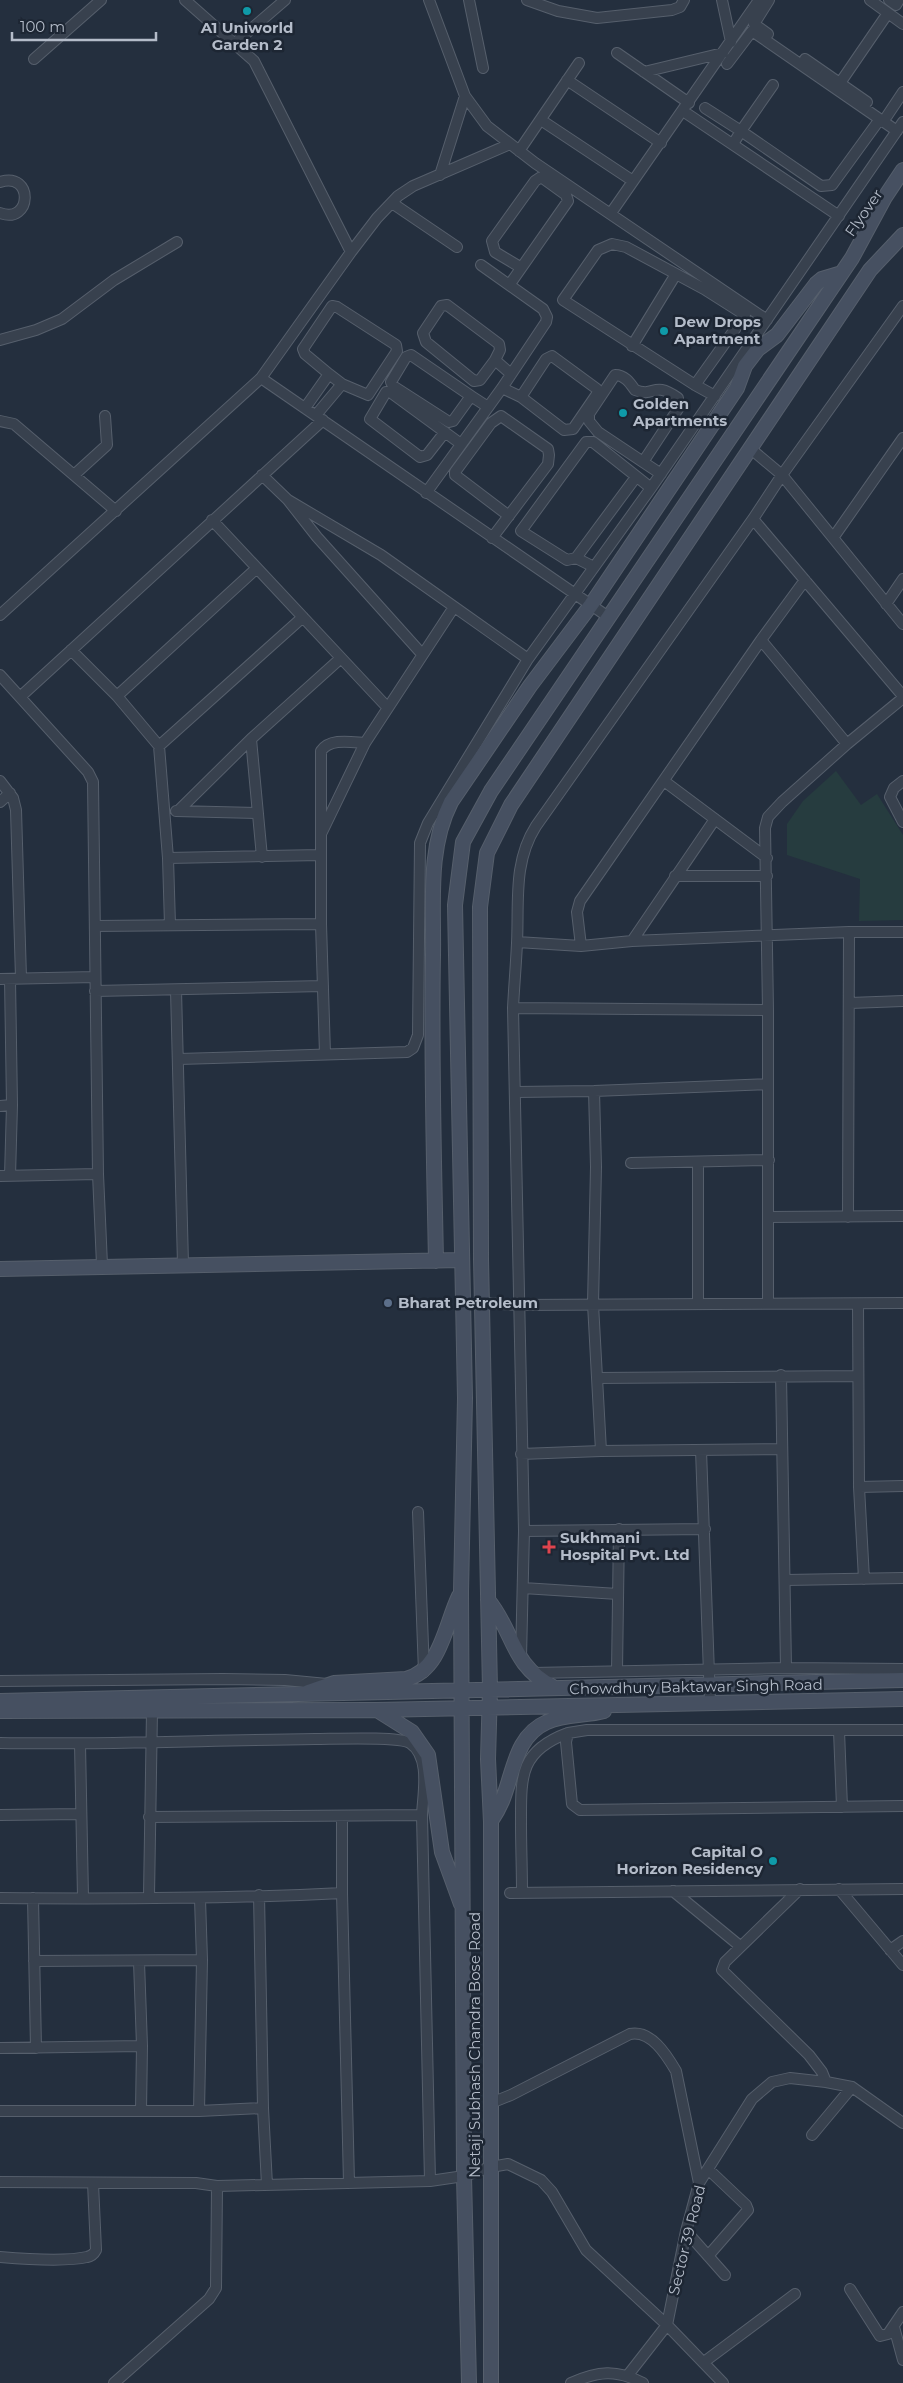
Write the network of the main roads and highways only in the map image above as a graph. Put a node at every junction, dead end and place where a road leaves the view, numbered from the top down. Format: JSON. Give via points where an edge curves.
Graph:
{"nodes":[{"id":1,"x":903,"y":170,"type":"edge"},
{"id":2,"x":903,"y":186,"type":"edge"},
{"id":3,"x":903,"y":222,"type":"edge"},
{"id":4,"x":903,"y":235,"type":"edge"},
{"id":5,"x":852,"y":258,"type":"junction"},
{"id":6,"x":870,"y":270,"type":"junction"},
{"id":7,"x":842,"y":273,"type":"junction"},
{"id":8,"x":458,"y":1082,"type":"junction"},
{"id":9,"x":481,"y":1082,"type":"junction"},
{"id":10,"x":461,"y":1260,"type":"junction"},
{"id":11,"x":436,"y":1261,"type":"junction"},
{"id":12,"x":0,"y":1268,"type":"edge"},
{"id":13,"x":464,"y":1372,"type":"junction"},
{"id":14,"x":484,"y":1372,"type":"junction"},
{"id":15,"x":465,"y":1398,"type":"junction"},
{"id":16,"x":484,"y":1398,"type":"junction"},
{"id":17,"x":461,"y":1592,"type":"junction"},
{"id":18,"x":488,"y":1600,"type":"junction"},
{"id":19,"x":903,"y":1680,"type":"edge"},
{"id":20,"x":554,"y":1687,"type":"junction"},
{"id":21,"x":490,"y":1689,"type":"junction"},
{"id":22,"x":462,"y":1690,"type":"junction"},
{"id":23,"x":300,"y":1695,"type":"junction"},
{"id":24,"x":903,"y":1699,"type":"edge"},
{"id":25,"x":0,"y":1700,"type":"edge"},
{"id":26,"x":616,"y":1705,"type":"junction"},
{"id":27,"x":462,"y":1707,"type":"junction"},
{"id":28,"x":489,"y":1707,"type":"junction"},
{"id":29,"x":376,"y":1710,"type":"junction"},
{"id":30,"x":0,"y":1711,"type":"edge"},
{"id":31,"x":491,"y":1822,"type":"junction"},
{"id":32,"x":464,"y":1909,"type":"junction"},
{"id":33,"x":469,"y":2383,"type":"edge"},
{"id":34,"x":491,"y":2383,"type":"edge"}],
"edges":[{"from":1,"to":5,"type":"main road"},
{"from":2,"to":5,"type":"main road","name":"Flyover"},
{"from":3,"to":6,"type":"main road"},
{"from":4,"to":6,"type":"main road"},
{"from":5,"to":7,"type":"main road","name":"Netaji Subhash Chandra Bose Road"},
{"from":6,"to":9,"type":"main road","name":"Netaji Subhash Chandra Bose Road","via":[[510,805],[487,853],[480,907]]},
{"from":7,"to":8,"type":"main road","name":"Netaji Subhash Chandra Bose Road","via":[[607,616],[491,791],[463,842],[454,905]]},
{"from":7,"to":11,"type":"main road","via":[[820,280],[777,335],[755,346],[737,388],[591,605],[530,686],[451,802],[435,849],[432,1029]]},
{"from":8,"to":9,"type":"main road"},
{"from":8,"to":10,"type":"main road","name":"Netaji Subhash Chandra Bose Road"},
{"from":9,"to":14,"type":"main road","name":"Netaji Subhash Chandra Bose Road"},
{"from":10,"to":11,"type":"main road"},
{"from":10,"to":13,"type":"main road","name":"Netaji Subhash Chandra Bose Road"},
{"from":11,"to":12,"type":"main road"},
{"from":13,"to":14,"type":"main road"},
{"from":13,"to":15,"type":"main road","name":"Netaji Subhash Chandra Bose Road"},
{"from":14,"to":16,"type":"main road","name":"Netaji Subhash Chandra Bose Road"},
{"from":15,"to":16,"type":"main road"},
{"from":15,"to":17,"type":"main road","name":"Netaji Subhash Chandra Bose Road"},
{"from":16,"to":18,"type":"main road","name":"Netaji Subhash Chandra Bose Road"},
{"from":17,"to":22,"type":"main road","name":"Netaji Subhash Chandra Bose Road"},
{"from":17,"to":23,"type":"main road","via":[[441,1644],[424,1672],[406,1679],[327,1684]]},
{"from":18,"to":20,"type":"main road","via":[[498,1612],[521,1661],[531,1673]]},
{"from":18,"to":21,"type":"main road","name":"Netaji Subhash Chandra Bose Road"},
{"from":19,"to":20,"type":"main road","name":"Chowdhury Baktawar Singh Road","via":[[709,1677]]},
{"from":20,"to":21,"type":"main road","name":"Chowdhury Baktawar Singh Road"},
{"from":21,"to":22,"type":"main road","name":"Chowdhury Baktawar Singh Road"},
{"from":21,"to":28,"type":"main road","name":"Netaji Subhash Chandra Bose Road"},
{"from":22,"to":23,"type":"main road","name":"Chowdhury Baktawar Singh Road"},
{"from":22,"to":27,"type":"main road","name":"Netaji Subhash Chandra Bose Road"},
{"from":23,"to":25,"type":"main road","name":"Chowdhury Baktawar Singh Road"},
{"from":24,"to":26,"type":"main road","name":"Chowdhury Baktawar Singh Road"},
{"from":26,"to":28,"type":"main road","name":"Chowdhury Baktawar Singh Road"},
{"from":26,"to":31,"type":"main road","via":[[591,1714],[558,1718],[532,1731],[516,1756]]},
{"from":27,"to":28,"type":"main road","name":"Chowdhury Baktawar Singh Road"},
{"from":27,"to":29,"type":"main road","name":"Chowdhury Baktawar Singh Road"},
{"from":27,"to":32,"type":"main road","name":"Netaji Subhash Chandra Bose Road"},
{"from":28,"to":31,"type":"main road","name":"Netaji Subhash Chandra Bose Road"},
{"from":29,"to":30,"type":"main road","name":"Chowdhury Baktawar Singh Road"},
{"from":29,"to":32,"type":"main road","via":[[412,1732],[428,1755],[442,1852]]},
{"from":31,"to":34,"type":"main road","name":"Netaji Subhash Chandra Bose Road"},
{"from":32,"to":33,"type":"main road","name":"Netaji Subhash Chandra Bose Road","via":[[464,2176]]}]}
